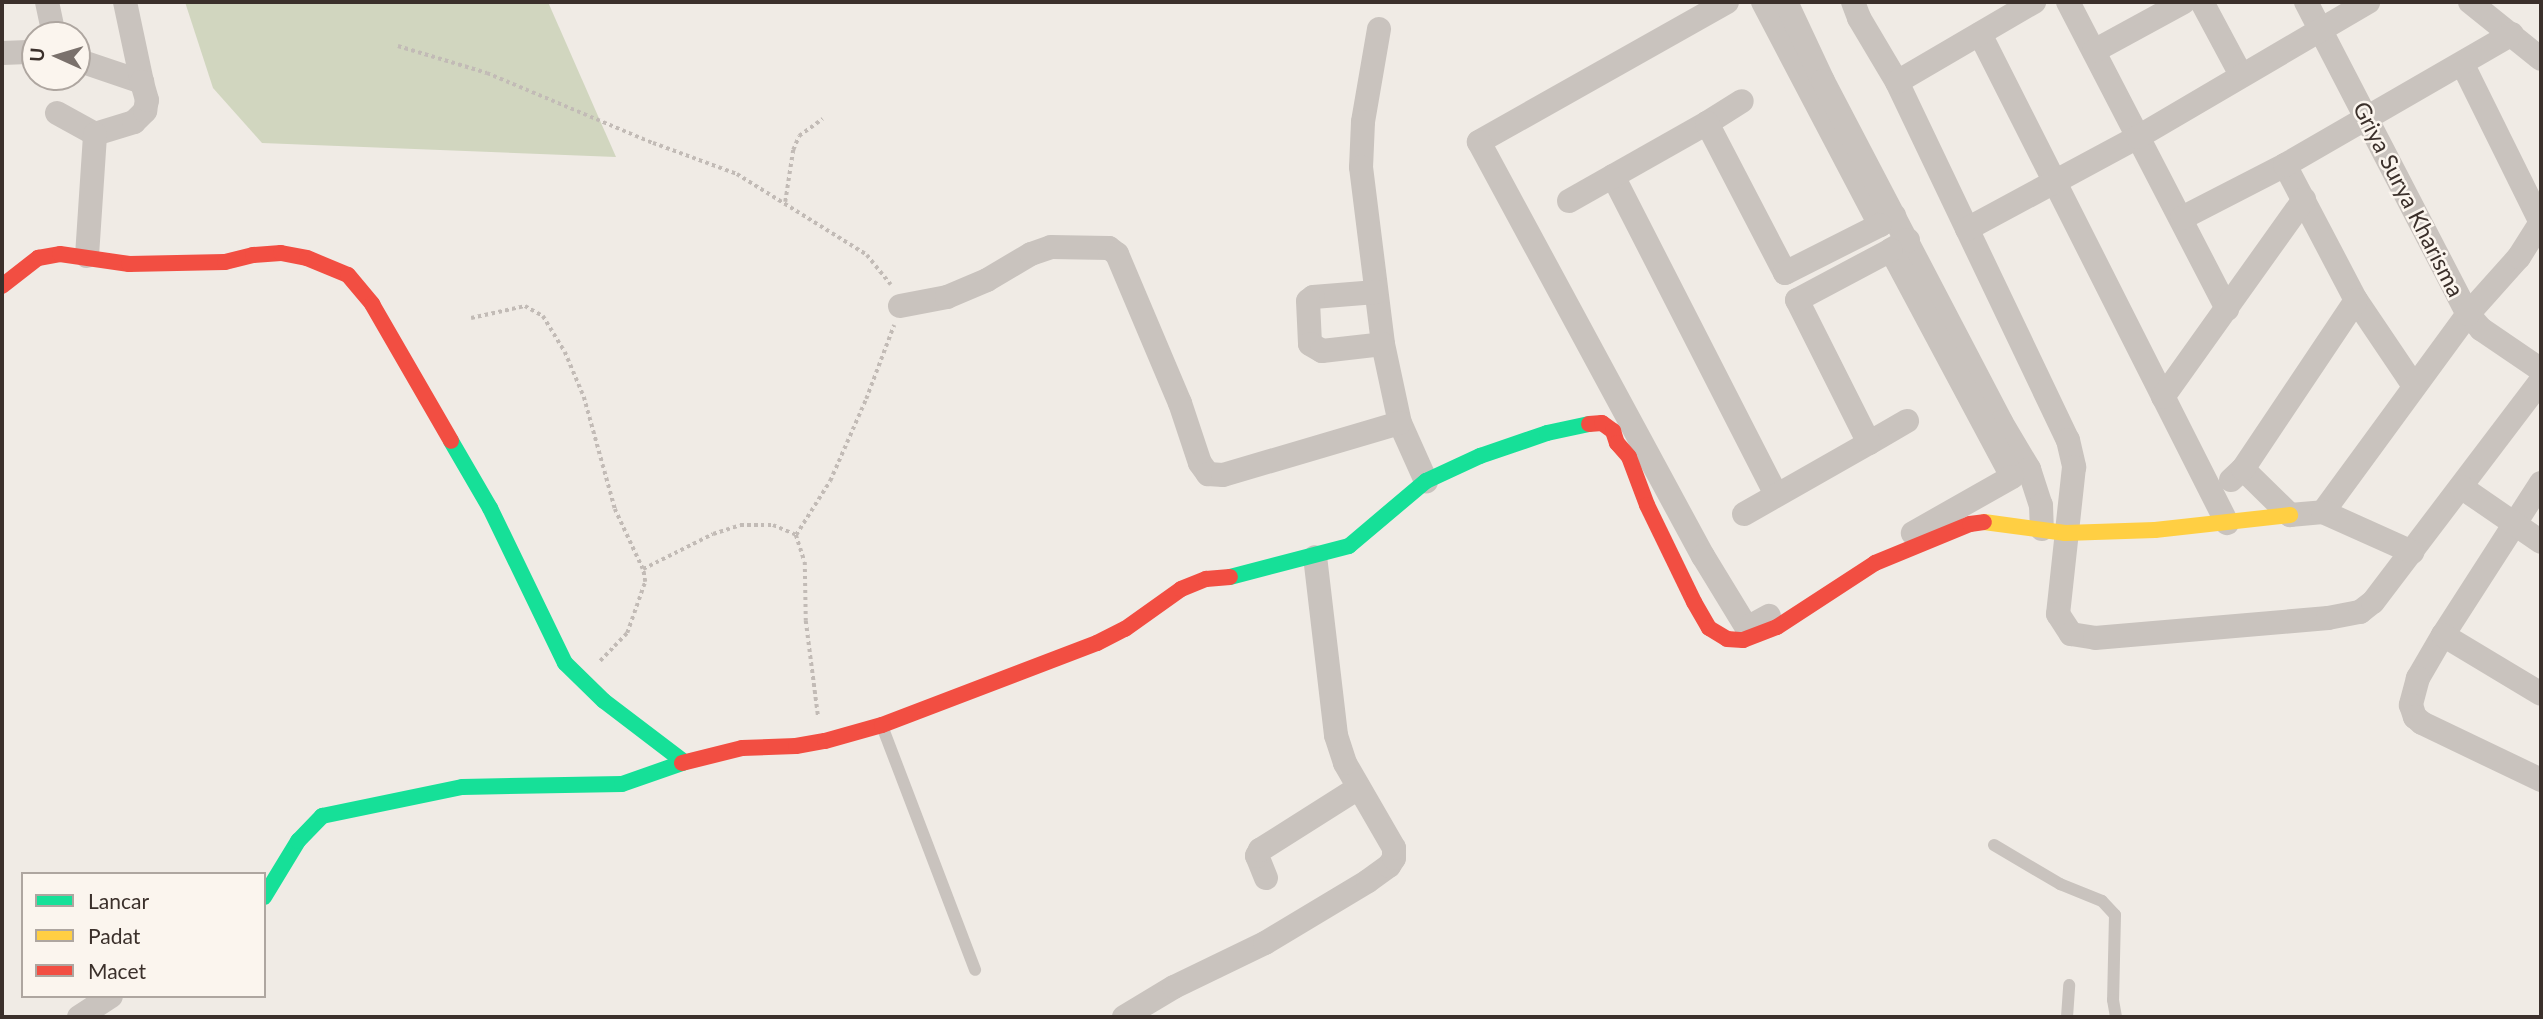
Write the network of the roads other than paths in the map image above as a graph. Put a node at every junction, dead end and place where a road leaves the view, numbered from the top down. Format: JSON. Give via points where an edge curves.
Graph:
{"nodes":[{"id":1,"x":47,"y":2,"type":"edge"},
{"id":2,"x":125,"y":2,"type":"edge"},
{"id":3,"x":1727,"y":2,"type":"edge"},
{"id":4,"x":1763,"y":2,"type":"edge"},
{"id":5,"x":1786,"y":2,"type":"edge"},
{"id":6,"x":1853,"y":2,"type":"edge"},
{"id":7,"x":2034,"y":2,"type":"edge"},
{"id":8,"x":2068,"y":2,"type":"edge"},
{"id":9,"x":2184,"y":2,"type":"edge"},
{"id":10,"x":2202,"y":2,"type":"edge"},
{"id":11,"x":2306,"y":2,"type":"edge"},
{"id":12,"x":2368,"y":2,"type":"edge"},
{"id":13,"x":2470,"y":2,"type":"edge"},
{"id":14,"x":51,"y":21,"type":"edge"},
{"id":15,"x":1379,"y":29,"type":"dead end"},
{"id":16,"x":2321,"y":30,"type":"junction"},
{"id":17,"x":1980,"y":34,"type":"junction"},
{"id":18,"x":2512,"y":34,"type":"junction"},
{"id":19,"x":2094,"y":51,"type":"junction"},
{"id":20,"x":21,"y":52,"type":"edge"},
{"id":21,"x":2,"y":53,"type":"edge"},
{"id":22,"x":2541,"y":59,"type":"edge"},
{"id":23,"x":91,"y":65,"type":"edge"},
{"id":24,"x":2463,"y":65,"type":"junction"},
{"id":25,"x":2241,"y":75,"type":"junction"},
{"id":26,"x":142,"y":82,"type":"junction"},
{"id":27,"x":1897,"y":82,"type":"junction"},
{"id":28,"x":1742,"y":101,"type":"dead end"},
{"id":29,"x":57,"y":113,"type":"dead end"},
{"id":30,"x":2366,"y":116,"type":"junction"},
{"id":31,"x":1707,"y":123,"type":"junction"},
{"id":32,"x":95,"y":134,"type":"junction"},
{"id":33,"x":2138,"y":137,"type":"junction"},
{"id":34,"x":2285,"y":164,"type":"junction"},
{"id":35,"x":1612,"y":176,"type":"junction"},
{"id":36,"x":2056,"y":183,"type":"junction"},
{"id":37,"x":2304,"y":199,"type":"junction"},
{"id":38,"x":1569,"y":201,"type":"dead end"},
{"id":39,"x":2182,"y":218,"type":"junction"},
{"id":40,"x":2541,"y":222,"type":"edge"},
{"id":41,"x":1879,"y":226,"type":"junction"},
{"id":42,"x":1967,"y":229,"type":"junction"},
{"id":43,"x":1891,"y":250,"type":"junction"},
{"id":44,"x":87,"y":256,"type":"junction"},
{"id":45,"x":1785,"y":273,"type":"junction"},
{"id":46,"x":2,"y":286,"type":"edge"},
{"id":47,"x":1376,"y":292,"type":"junction"},
{"id":48,"x":1797,"y":300,"type":"junction"},
{"id":49,"x":2356,"y":300,"type":"junction"},
{"id":50,"x":900,"y":306,"type":"road end"},
{"id":51,"x":2227,"y":309,"type":"junction"},
{"id":52,"x":2469,"y":314,"type":"junction"},
{"id":53,"x":1383,"y":344,"type":"junction"},
{"id":54,"x":2541,"y":370,"type":"edge"},
{"id":55,"x":2541,"y":380,"type":"edge"},
{"id":56,"x":2414,"y":386,"type":"junction"},
{"id":57,"x":2164,"y":397,"type":"junction"},
{"id":58,"x":2533,"y":410,"type":"edge"},
{"id":59,"x":1907,"y":421,"type":"dead end"},
{"id":60,"x":1400,"y":424,"type":"junction"},
{"id":61,"x":1869,"y":443,"type":"junction"},
{"id":62,"x":2243,"y":469,"type":"junction"},
{"id":63,"x":1426,"y":481,"type":"junction"},
{"id":64,"x":2541,"y":483,"type":"edge"},
{"id":65,"x":2461,"y":487,"type":"junction"},
{"id":66,"x":1776,"y":495,"type":"junction"},
{"id":67,"x":2216,"y":496,"type":"junction"},
{"id":68,"x":2323,"y":512,"type":"junction"},
{"id":69,"x":1744,"y":513,"type":"dead end"},
{"id":70,"x":2290,"y":515,"type":"junction"},
{"id":71,"x":2227,"y":523,"type":"junction"},
{"id":72,"x":2514,"y":524,"type":"junction"},
{"id":73,"x":2054,"y":531,"type":"junction"},
{"id":74,"x":2541,"y":542,"type":"edge"},
{"id":75,"x":2412,"y":552,"type":"junction"},
{"id":76,"x":1315,"y":557,"type":"junction"},
{"id":77,"x":2443,"y":635,"type":"junction"},
{"id":78,"x":2541,"y":694,"type":"edge"},
{"id":79,"x":882,"y":725,"type":"junction"},
{"id":80,"x":684,"y":762,"type":"junction"},
{"id":81,"x":2541,"y":780,"type":"edge"},
{"id":82,"x":1358,"y":788,"type":"junction"},
{"id":83,"x":1994,"y":845,"type":"dead end"},
{"id":84,"x":1266,"y":878,"type":"dead end"},
{"id":85,"x":266,"y":894,"type":"edge"},
{"id":86,"x":975,"y":970,"type":"dead end"},
{"id":87,"x":2069,"y":985,"type":"dead end"},
{"id":88,"x":1124,"y":1017,"type":"edge"},
{"id":89,"x":2067,"y":1017,"type":"edge"},
{"id":90,"x":2116,"y":1017,"type":"edge"}],
"edges":[{"from":1,"to":14,"type":"street"},
{"from":2,"to":26,"type":"street"},
{"from":3,"to":43,"type":"street","via":[[1479,142],[1703,556],[1747,628],[2012,477]]},
{"from":4,"to":41,"type":"street"},
{"from":5,"to":41,"type":"street","via":[[1823,81]]},
{"from":6,"to":27,"type":"street"},
{"from":7,"to":17,"type":"street"},
{"from":8,"to":19,"type":"street"},
{"from":9,"to":19,"type":"street"},
{"from":10,"to":25,"type":"street"},
{"from":11,"to":16,"type":"street","name":"Griya Surya Kharisma"},
{"from":12,"to":16,"type":"street"},
{"from":13,"to":18,"type":"street"},
{"from":15,"to":47,"type":"street","via":[[1361,149]]},
{"from":16,"to":25,"type":"street"},
{"from":16,"to":30,"type":"street","name":"Griya Surya Kharisma"},
{"from":17,"to":27,"type":"street"},
{"from":17,"to":36,"type":"street"},
{"from":18,"to":22,"type":"street"},
{"from":18,"to":24,"type":"street"},
{"from":19,"to":33,"type":"street"},
{"from":20,"to":21,"type":"street"},
{"from":23,"to":26,"type":"street"},
{"from":24,"to":30,"type":"street"},
{"from":24,"to":40,"type":"street"},
{"from":25,"to":33,"type":"street"},
{"from":26,"to":32,"type":"street","via":[[147,100],[141,116]]},
{"from":27,"to":42,"type":"street"},
{"from":28,"to":31,"type":"street"},
{"from":29,"to":32,"type":"street"},
{"from":30,"to":34,"type":"street"},
{"from":30,"to":52,"type":"street","name":"Griya Surya Kharisma"},
{"from":31,"to":35,"type":"street"},
{"from":31,"to":45,"type":"street"},
{"from":32,"to":44,"type":"street"},
{"from":33,"to":36,"type":"street"},
{"from":33,"to":39,"type":"street"},
{"from":34,"to":37,"type":"street"},
{"from":34,"to":39,"type":"street"},
{"from":35,"to":38,"type":"street"},
{"from":35,"to":66,"type":"street"},
{"from":36,"to":42,"type":"street"},
{"from":36,"to":57,"type":"street"},
{"from":37,"to":49,"type":"street"},
{"from":37,"to":51,"type":"street"},
{"from":39,"to":51,"type":"street"},
{"from":40,"to":52,"type":"street","via":[[2519,257]]},
{"from":41,"to":43,"type":"street"},
{"from":41,"to":43,"type":"street"},
{"from":41,"to":45,"type":"street"},
{"from":42,"to":73,"type":"street","via":[[2070,448],[2074,467]]},
{"from":43,"to":48,"type":"street"},
{"from":43,"to":73,"type":"street","via":[[2029,469]]},
{"from":44,"to":46,"type":"street","via":[[38,258]]},
{"from":44,"to":80,"type":"street","via":[[129,264],[225,261],[281,253],[348,275],[379,316],[490,508],[565,663]]},
{"from":45,"to":48,"type":"street"},
{"from":47,"to":53,"type":"street"},
{"from":47,"to":53,"type":"street","via":[[1308,301],[1310,344],[1322,351]]},
{"from":48,"to":61,"type":"street"},
{"from":49,"to":56,"type":"street"},
{"from":49,"to":62,"type":"street"},
{"from":50,"to":60,"type":"street","via":[[947,297],[1051,247],[1110,248],[1117,254],[1208,474],[1223,475]]},
{"from":51,"to":57,"type":"street"},
{"from":52,"to":54,"type":"street","name":"Griya Surya Kharisma","via":[[2481,329]]},
{"from":52,"to":56,"type":"street"},
{"from":53,"to":60,"type":"street"},
{"from":55,"to":58,"type":"street"},
{"from":56,"to":68,"type":"street"},
{"from":57,"to":67,"type":"street"},
{"from":58,"to":65,"type":"street"},
{"from":59,"to":61,"type":"street"},
{"from":60,"to":63,"type":"street"},
{"from":61,"to":66,"type":"street"},
{"from":62,"to":67,"type":"street"},
{"from":62,"to":70,"type":"street"},
{"from":63,"to":73,"type":"street","via":[[1536,436],[1602,423],[1614,431],[1629,457],[1647,505],[1709,628],[1737,640],[1777,626],[1875,563],[1951,530],[1990,521]]},
{"from":63,"to":76,"type":"street","via":[[1349,546]]},
{"from":64,"to":72,"type":"street"},
{"from":65,"to":72,"type":"street"},
{"from":65,"to":75,"type":"street"},
{"from":66,"to":69,"type":"street"},
{"from":67,"to":71,"type":"street"},
{"from":68,"to":70,"type":"street"},
{"from":68,"to":75,"type":"street"},
{"from":70,"to":71,"type":"street"},
{"from":71,"to":73,"type":"street","via":[[2155,530]]},
{"from":72,"to":74,"type":"street"},
{"from":72,"to":77,"type":"street"},
{"from":73,"to":75,"type":"street","via":[[2059,614],[2071,634],[2082,639],[2345,616],[2360,612],[2373,601]]},
{"from":76,"to":79,"type":"street","via":[[1247,575],[1206,579],[1181,589],[1097,643]]},
{"from":76,"to":82,"type":"street","via":[[1336,735]]},
{"from":77,"to":78,"type":"street"},
{"from":77,"to":81,"type":"street","via":[[2418,678],[2412,696],[2415,717]]},
{"from":79,"to":80,"type":"street","via":[[825,741],[743,748]]},
{"from":79,"to":86,"type":"lane"},
{"from":80,"to":85,"type":"street","via":[[622,784],[462,787],[322,816],[298,841]]},
{"from":82,"to":84,"type":"street","via":[[1260,850],[1256,856]]},
{"from":82,"to":88,"type":"street","via":[[1394,848],[1389,866],[1265,943]]},
{"from":83,"to":90,"type":"lane","via":[[2060,884],[2102,901],[2115,915]]},
{"from":87,"to":89,"type":"lane"}]}
